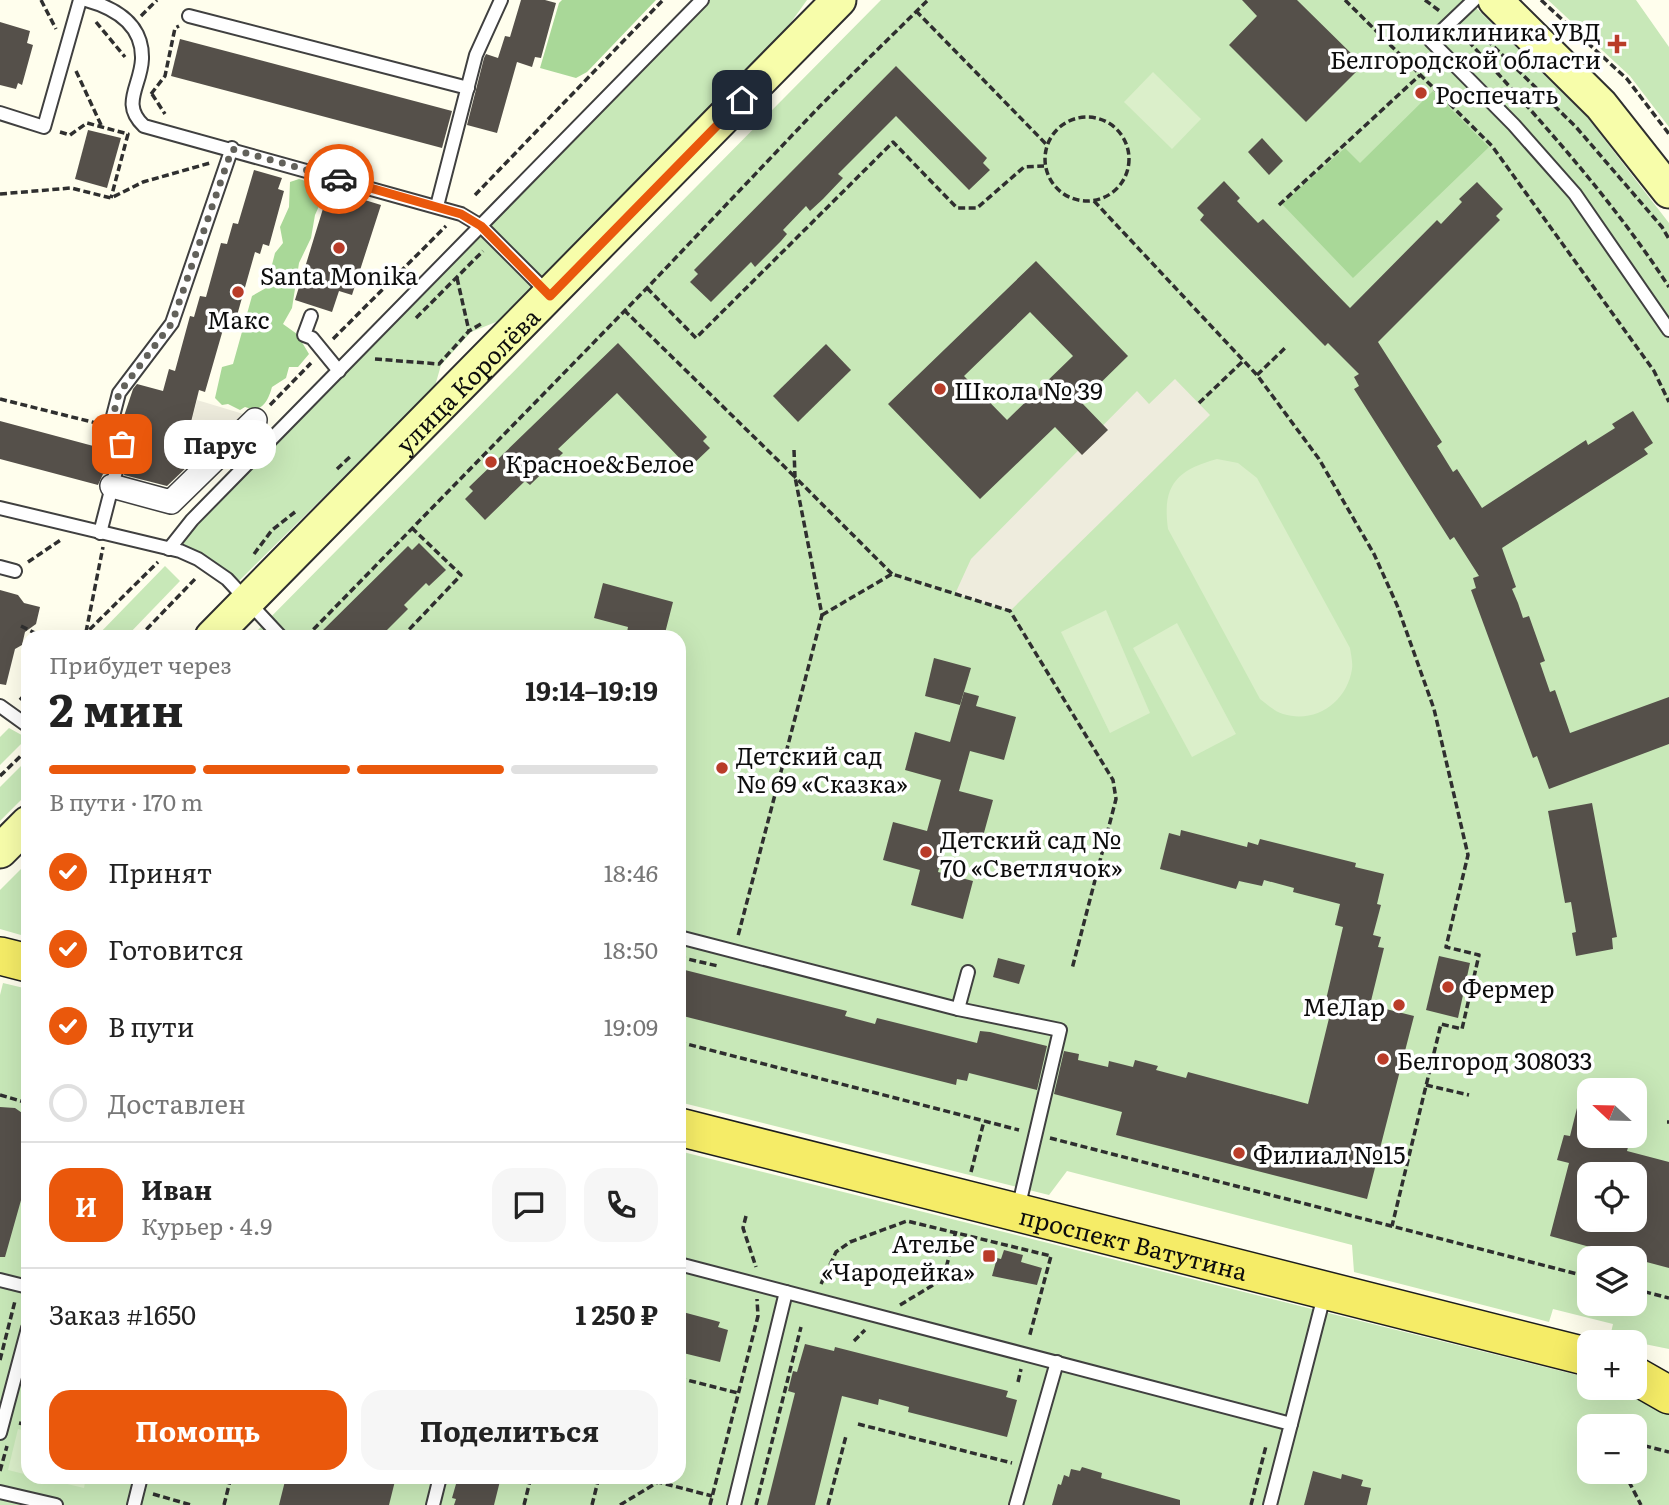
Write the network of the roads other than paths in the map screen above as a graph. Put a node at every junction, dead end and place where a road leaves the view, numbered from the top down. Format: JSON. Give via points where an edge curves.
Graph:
{"nodes":[{"id":1,"x":80,"y":0,"type":"edge"},
{"id":2,"x":86,"y":0,"type":"edge"},
{"id":3,"x":500,"y":0,"type":"edge"},
{"id":4,"x":702,"y":0,"type":"edge"},
{"id":5,"x":839,"y":0,"type":"edge"},
{"id":6,"x":1474,"y":0,"type":"edge"},
{"id":7,"x":1495,"y":0,"type":"edge"},
{"id":8,"x":186,"y":19,"type":"road end"},
{"id":9,"x":468,"y":88,"type":"junction"},
{"id":10,"x":0,"y":113,"type":"edge"},
{"id":11,"x":231,"y":153,"type":"junction"},
{"id":12,"x":1669,"y":191,"type":"edge"},
{"id":13,"x":437,"y":206,"type":"junction"},
{"id":14,"x":481,"y":226,"type":"junction"},
{"id":15,"x":550,"y":296,"type":"junction"},
{"id":16,"x":311,"y":316,"type":"dead end"},
{"id":17,"x":1669,"y":330,"type":"edge"},
{"id":18,"x":339,"y":371,"type":"junction"},
{"id":19,"x":255,"y":420,"type":"road end"},
{"id":20,"x":112,"y":486,"type":"junction"},
{"id":21,"x":0,"y":508,"type":"edge"},
{"id":22,"x":102,"y":538,"type":"junction"},
{"id":23,"x":174,"y":550,"type":"junction"},
{"id":24,"x":0,"y":567,"type":"edge"},
{"id":25,"x":15,"y":571,"type":"road end"},
{"id":26,"x":247,"y":601,"type":"junction"},
{"id":27,"x":219,"y":630,"type":"edge"},
{"id":28,"x":274,"y":630,"type":"edge"},
{"id":29,"x":0,"y":706,"type":"edge"},
{"id":30,"x":21,"y":721,"type":"edge"},
{"id":31,"x":21,"y":830,"type":"edge"},
{"id":32,"x":0,"y":851,"type":"edge"},
{"id":33,"x":686,"y":939,"type":"edge"},
{"id":34,"x":0,"y":956,"type":"edge"},
{"id":35,"x":21,"y":961,"type":"edge"},
{"id":36,"x":968,"y":972,"type":"dead end"},
{"id":37,"x":958,"y":1009,"type":"junction"},
{"id":38,"x":686,"y":1129,"type":"edge"},
{"id":39,"x":1018,"y":1212,"type":"junction"},
{"id":40,"x":686,"y":1266,"type":"edge"},
{"id":41,"x":0,"y":1280,"type":"edge"},
{"id":42,"x":21,"y":1285,"type":"edge"},
{"id":43,"x":786,"y":1292,"type":"junction"},
{"id":44,"x":1325,"y":1292,"type":"junction"},
{"id":45,"x":21,"y":1354,"type":"edge"},
{"id":46,"x":1577,"y":1354,"type":"edge"},
{"id":47,"x":1056,"y":1362,"type":"junction"},
{"id":48,"x":1647,"y":1367,"type":"edge"},
{"id":49,"x":1669,"y":1368,"type":"edge"},
{"id":50,"x":1647,"y":1382,"type":"edge"},
{"id":51,"x":1669,"y":1395,"type":"edge"},
{"id":52,"x":1291,"y":1424,"type":"junction"},
{"id":53,"x":0,"y":1433,"type":"edge"},
{"id":54,"x":139,"y":1484,"type":"edge"},
{"id":55,"x":438,"y":1484,"type":"edge"},
{"id":56,"x":0,"y":1492,"type":"edge"},
{"id":57,"x":56,"y":1505,"type":"edge"},
{"id":58,"x":134,"y":1505,"type":"edge"},
{"id":59,"x":433,"y":1505,"type":"edge"},
{"id":60,"x":734,"y":1505,"type":"edge"},
{"id":61,"x":1016,"y":1505,"type":"edge"},
{"id":62,"x":1270,"y":1505,"type":"edge"}],
"edges":[{"from":1,"to":10,"type":"lane","via":[[44,127]]},
{"from":2,"to":11,"type":"lane","via":[[118,12],[138,36],[142,59],[132,102],[135,117],[145,126]]},
{"from":3,"to":9,"type":"lane"},
{"from":4,"to":14,"type":"lane"},
{"from":5,"to":15,"type":"street","name":"улица Королёва"},
{"from":6,"to":17,"type":"lane","via":[[1431,41],[1575,194]]},
{"from":7,"to":12,"type":"street","via":[[1601,105]]},
{"from":8,"to":9,"type":"lane"},
{"from":9,"to":13,"type":"lane"},
{"from":11,"to":13,"type":"lane"},
{"from":11,"to":20,"type":"lane","via":[[172,323],[119,393],[112,420],[122,444]]},
{"from":13,"to":14,"type":"lane"},
{"from":14,"to":15,"type":"lane"},
{"from":14,"to":18,"type":"lane"},
{"from":15,"to":26,"type":"street","name":"улица Королёва"},
{"from":16,"to":18,"type":"lane","via":[[304,335],[312,338]]},
{"from":18,"to":23,"type":"lane","via":[[192,520]]},
{"from":19,"to":20,"type":"street","via":[[171,502]]},
{"from":20,"to":22,"type":"lane"},
{"from":21,"to":22,"type":"lane"},
{"from":22,"to":23,"type":"lane"},
{"from":23,"to":26,"type":"lane","via":[[198,559],[227,579]]},
{"from":24,"to":25,"type":"lane"},
{"from":26,"to":27,"type":"street","name":"улица Королёва"},
{"from":26,"to":28,"type":"lane"},
{"from":29,"to":30,"type":"lane"},
{"from":31,"to":32,"type":"street"},
{"from":33,"to":37,"type":"lane"},
{"from":34,"to":35,"type":"main road"},
{"from":36,"to":37,"type":"lane"},
{"from":37,"to":39,"type":"lane","via":[[1060,1030]]},
{"from":38,"to":39,"type":"main road","name":"проспект Ватутина","via":[[960,1216]]},
{"from":39,"to":44,"type":"main road","name":"проспект Ватутина"},
{"from":40,"to":43,"type":"lane"},
{"from":41,"to":42,"type":"lane"},
{"from":43,"to":47,"type":"lane"},
{"from":43,"to":60,"type":"lane"},
{"from":44,"to":46,"type":"main road","name":"проспект Ватутина"},
{"from":44,"to":52,"type":"lane"},
{"from":45,"to":53,"type":"lane"},
{"from":47,"to":52,"type":"lane"},
{"from":47,"to":61,"type":"lane"},
{"from":48,"to":49,"type":"main road"},
{"from":50,"to":51,"type":"main road"},
{"from":52,"to":62,"type":"lane"},
{"from":54,"to":58,"type":"lane"},
{"from":55,"to":59,"type":"lane"},
{"from":56,"to":57,"type":"lane"}]}
